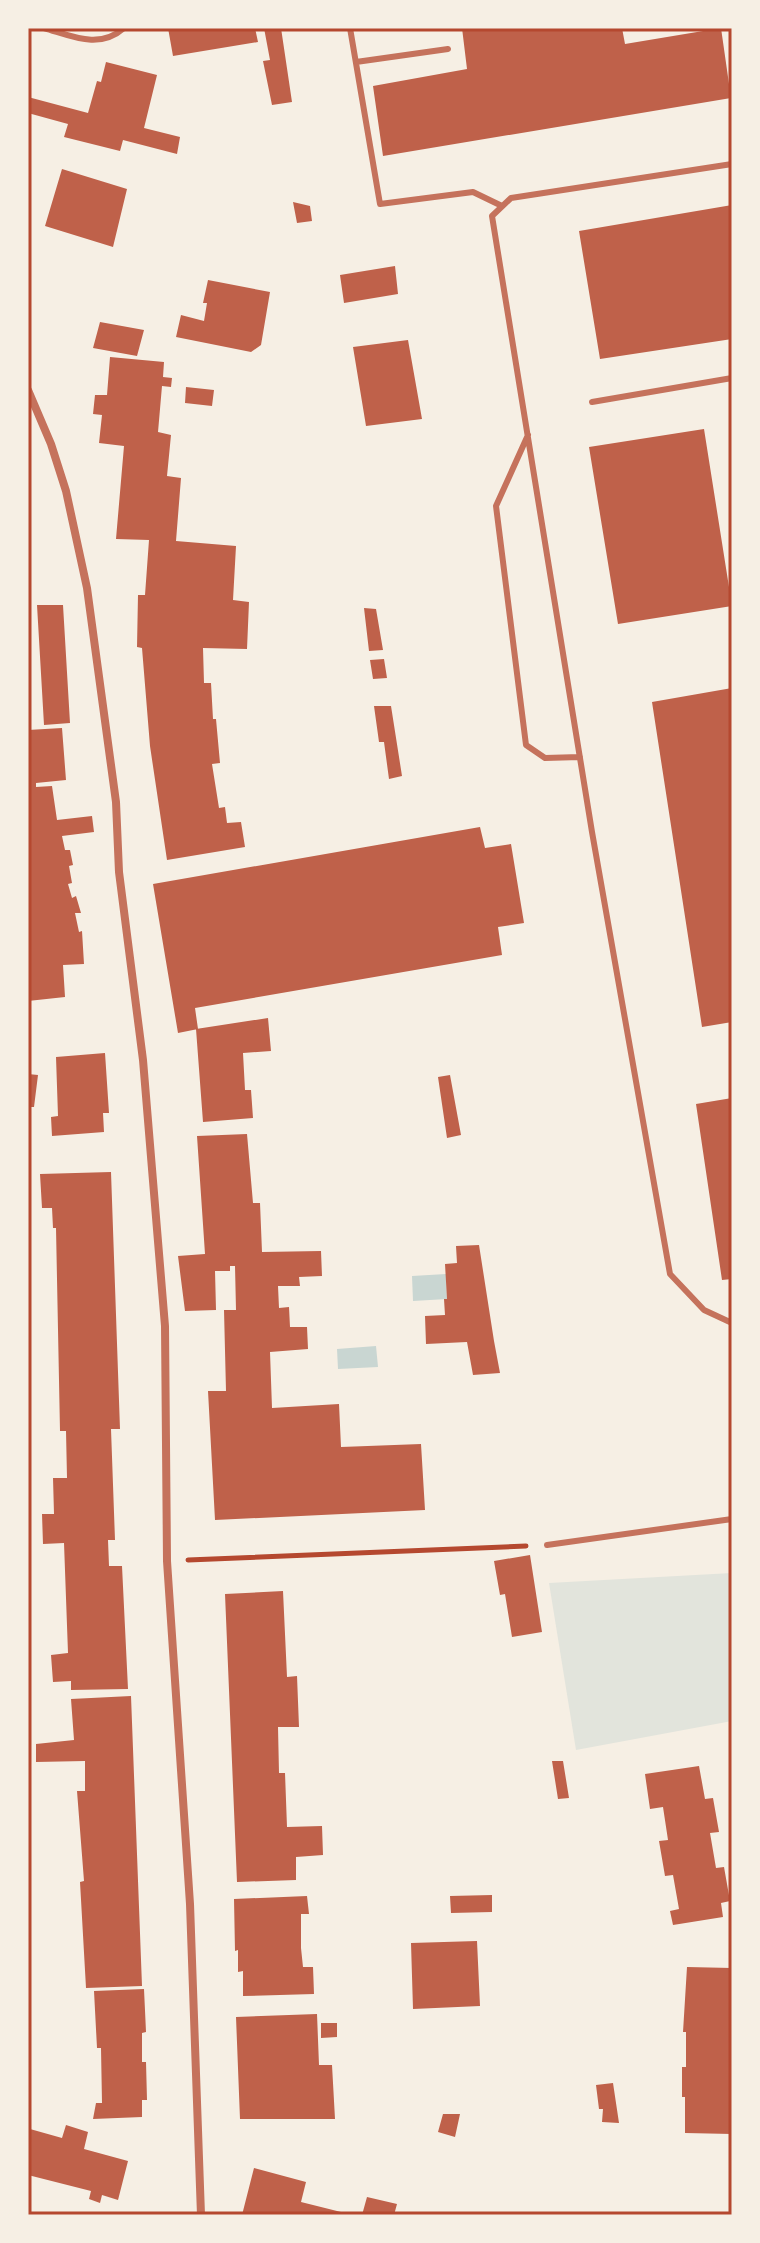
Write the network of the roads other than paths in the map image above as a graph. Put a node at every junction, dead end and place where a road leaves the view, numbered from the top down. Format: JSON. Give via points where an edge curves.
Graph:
{"nodes":[{"id":1,"x":44,"y":28,"type":"edge"},
{"id":2,"x":124,"y":28,"type":"edge"},
{"id":3,"x":350,"y":28,"type":"edge"},
{"id":4,"x":448,"y":49,"type":"dead end"},
{"id":5,"x":356,"y":62,"type":"junction"},
{"id":6,"x":732,"y":164,"type":"edge"},
{"id":7,"x":502,"y":206,"type":"junction"},
{"id":8,"x":732,"y":378,"type":"edge"},
{"id":9,"x":28,"y":390,"type":"edge"},
{"id":10,"x":592,"y":402,"type":"dead end"},
{"id":11,"x":528,"y":435,"type":"junction"},
{"id":12,"x":580,"y":757,"type":"junction"},
{"id":13,"x":732,"y":1323,"type":"edge"},
{"id":14,"x":732,"y":1519,"type":"edge"},
{"id":15,"x":547,"y":1545,"type":"road end"},
{"id":16,"x":201,"y":2215,"type":"edge"}],
"edges":[{"from":1,"to":2,"type":"lane","via":[[92,42]]},
{"from":3,"to":5,"type":"lane"},
{"from":4,"to":5,"type":"lane"},
{"from":5,"to":7,"type":"lane","via":[[380,204],[473,192]]},
{"from":6,"to":7,"type":"lane","via":[[511,198]]},
{"from":7,"to":11,"type":"lane","via":[[492,216]]},
{"from":8,"to":10,"type":"lane"},
{"from":9,"to":16,"type":"street","via":[[66,491],[87,588],[143,1060],[165,1326],[167,1561],[190,1904]]},
{"from":11,"to":12,"type":"lane"},
{"from":11,"to":12,"type":"lane","via":[[496,506],[526,745],[545,758]]},
{"from":12,"to":13,"type":"lane","via":[[670,1274],[704,1310]]},
{"from":14,"to":15,"type":"lane"}]}
